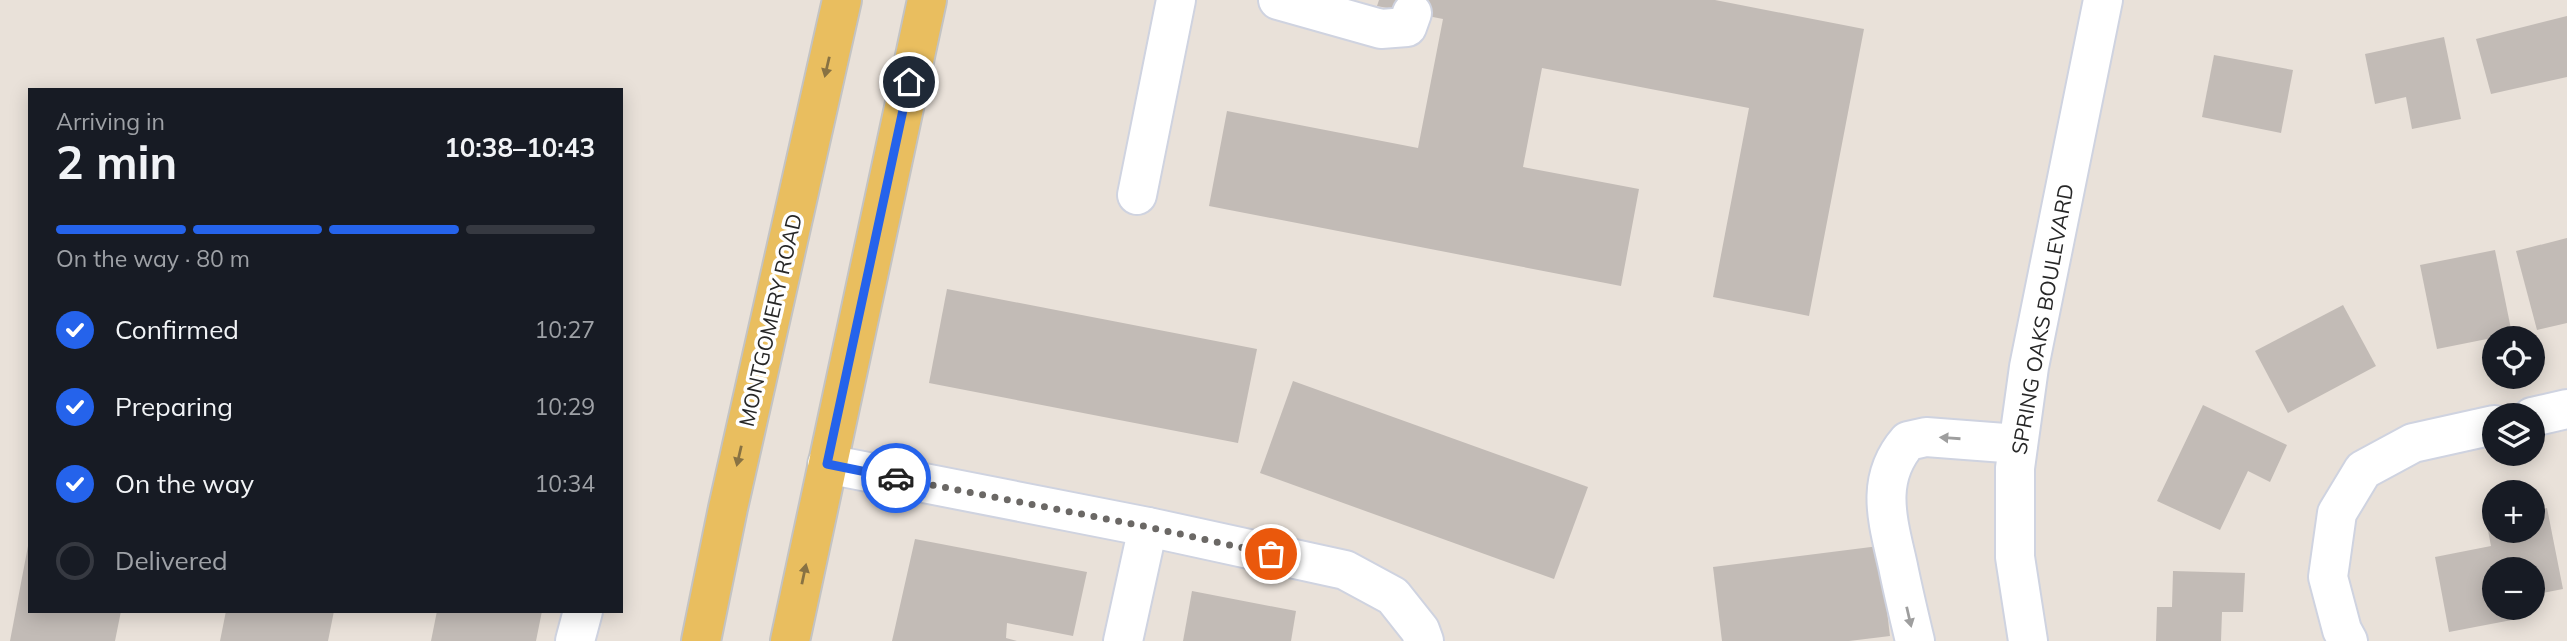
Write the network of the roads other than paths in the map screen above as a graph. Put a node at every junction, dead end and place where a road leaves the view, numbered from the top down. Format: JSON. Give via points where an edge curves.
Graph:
{"nodes":[{"id":1,"x":842,"y":0,"type":"edge"},
{"id":2,"x":927,"y":0,"type":"edge"},
{"id":3,"x":1176,"y":0,"type":"edge"},
{"id":4,"x":1278,"y":0,"type":"edge"},
{"id":5,"x":2103,"y":0,"type":"edge"},
{"id":6,"x":1412,"y":13,"type":"dead end"},
{"id":7,"x":1137,"y":195,"type":"dead end"},
{"id":8,"x":2567,"y":409,"type":"edge"},
{"id":9,"x":2545,"y":413,"type":"edge"},
{"id":10,"x":2482,"y":428,"type":"edge"},
{"id":11,"x":2018,"y":444,"type":"junction"},
{"id":12,"x":827,"y":464,"type":"junction"},
{"id":13,"x":1148,"y":527,"type":"junction"},
{"id":14,"x":583,"y":613,"type":"edge"},
{"id":15,"x":576,"y":641,"type":"edge"},
{"id":16,"x":701,"y":641,"type":"edge"},
{"id":17,"x":790,"y":641,"type":"edge"},
{"id":18,"x":1123,"y":641,"type":"edge"},
{"id":19,"x":1424,"y":641,"type":"edge"},
{"id":20,"x":1915,"y":641,"type":"edge"},
{"id":21,"x":2028,"y":641,"type":"edge"},
{"id":22,"x":2348,"y":641,"type":"edge"}],
"edges":[{"from":1,"to":16,"type":"main road","name":"MONTGOMERY ROAD","one_way":true},
{"from":2,"to":12,"type":"main road"},
{"from":3,"to":7,"type":"street"},
{"from":4,"to":6,"type":"street","via":[[1381,29],[1407,27]]},
{"from":5,"to":11,"type":"street","name":"SPRING OAKS BOULEVARD","via":[[2029,367]]},
{"from":8,"to":9,"type":"street"},
{"from":10,"to":22,"type":"street","via":[[2413,443],[2363,470],[2337,513],[2328,577]]},
{"from":11,"to":20,"type":"street","one_way":true,"via":[[1926,437],[1908,441],[1892,464],[1885,512]]},
{"from":11,"to":21,"type":"street","name":"SPRING OAKS BOULEVARD","via":[[2015,557]]},
{"from":12,"to":13,"type":"street"},
{"from":17,"to":12,"type":"main road","one_way":true},
{"from":13,"to":18,"type":"street"},
{"from":13,"to":19,"type":"street","via":[[1345,570],[1393,596]]},
{"from":14,"to":15,"type":"street"}]}
